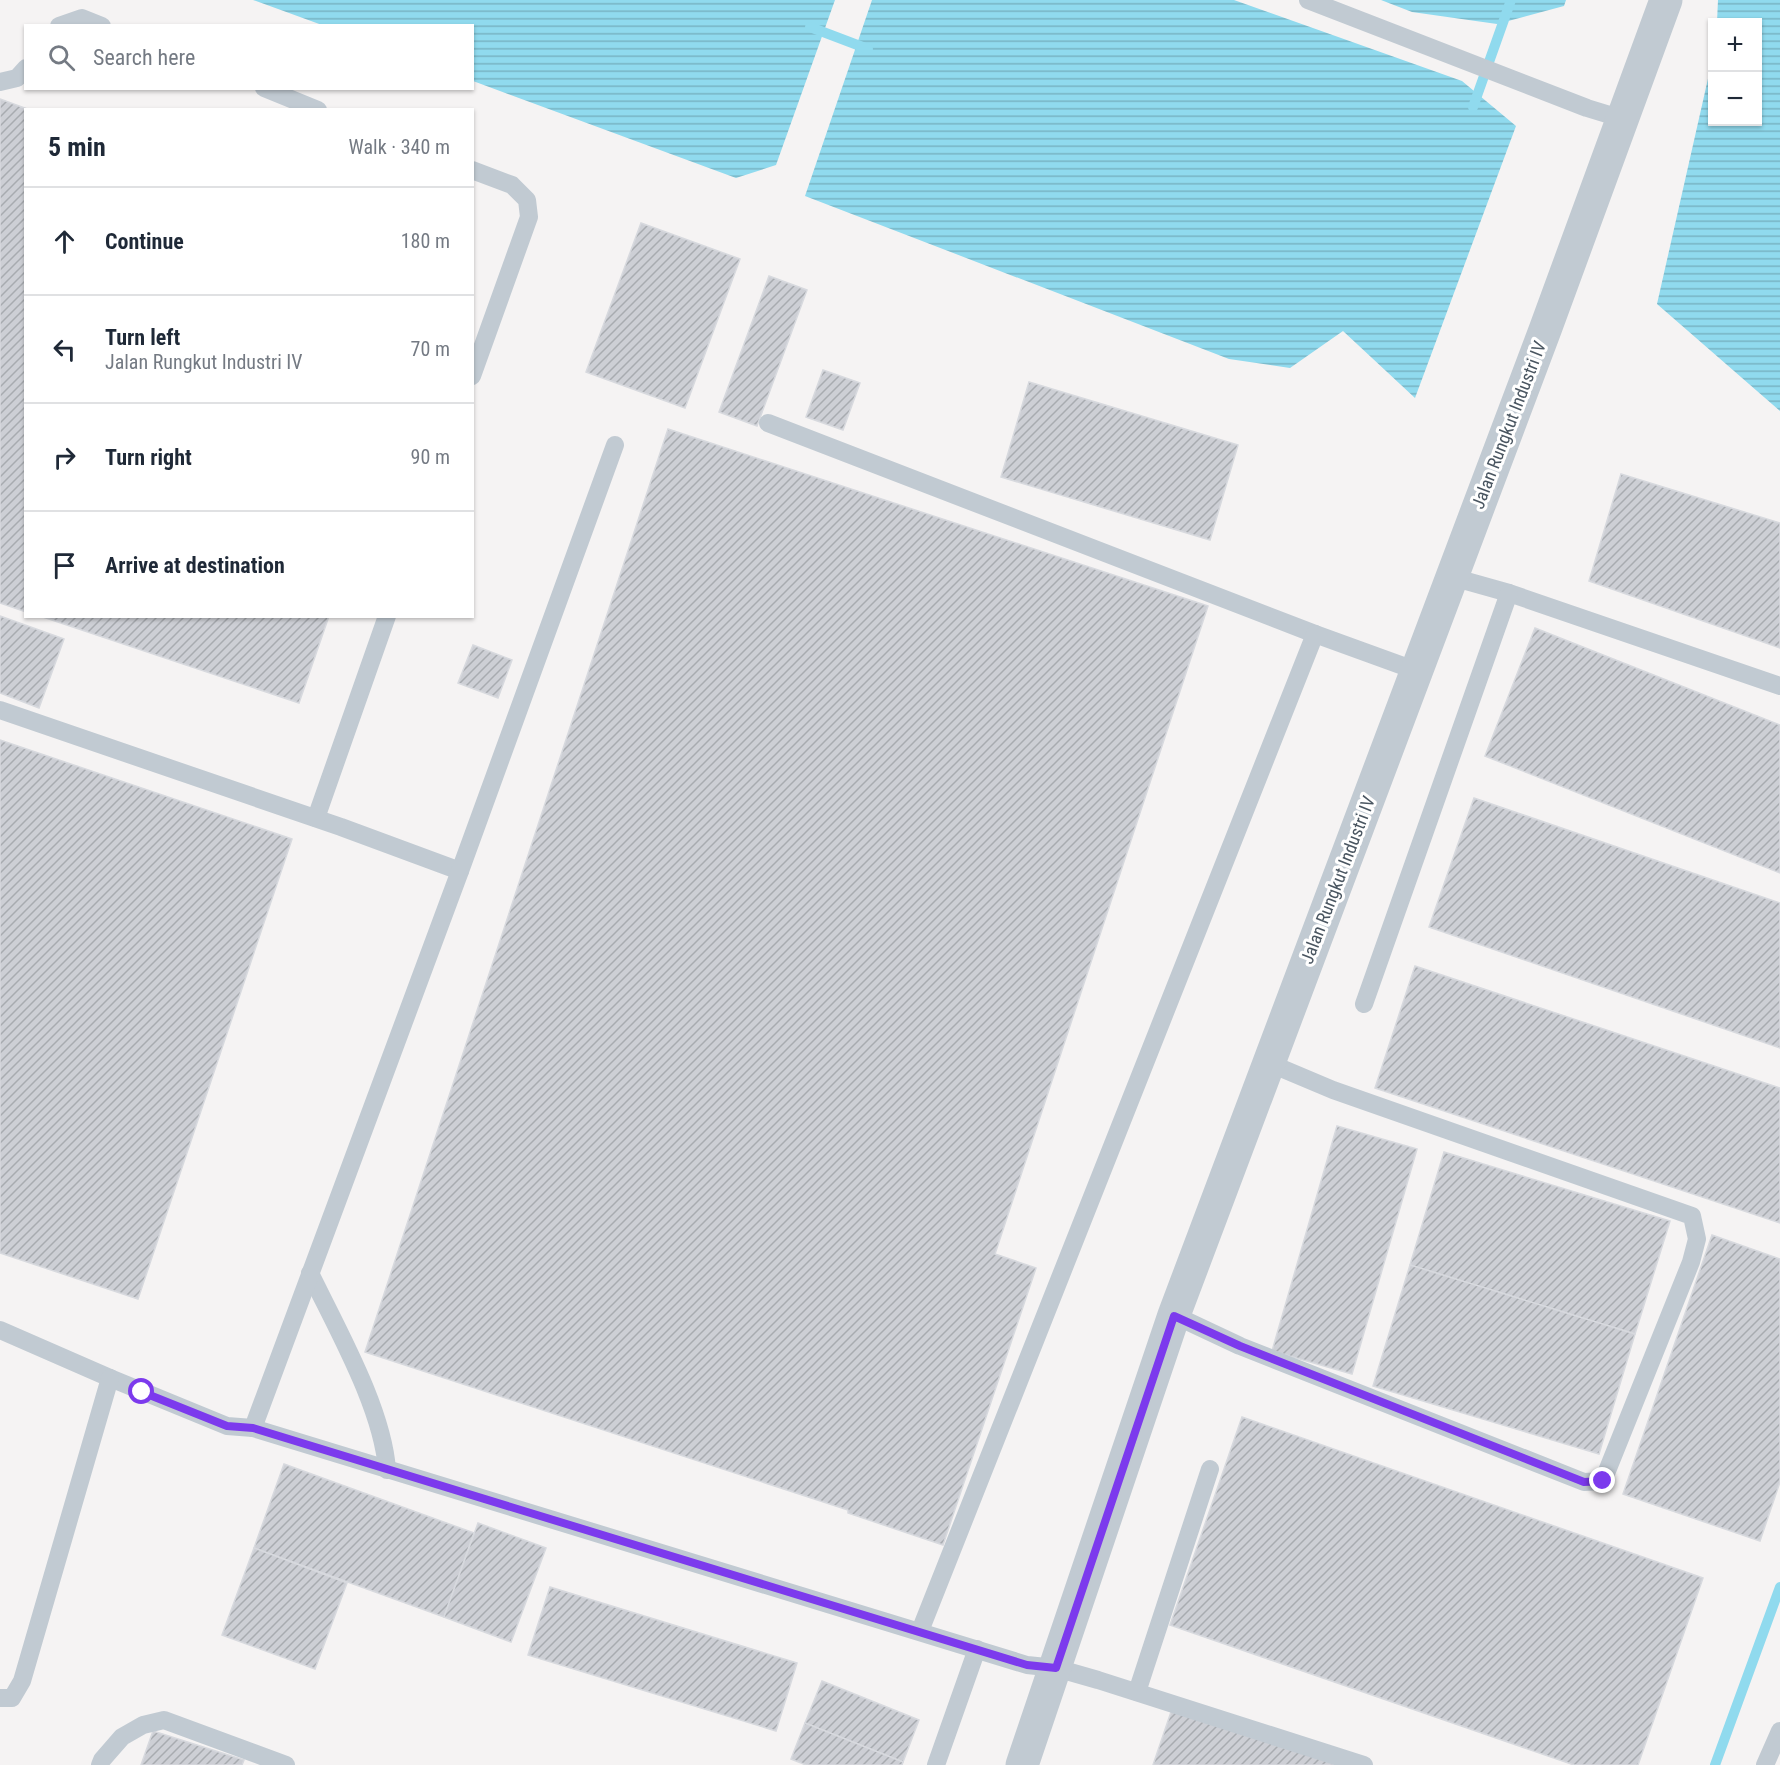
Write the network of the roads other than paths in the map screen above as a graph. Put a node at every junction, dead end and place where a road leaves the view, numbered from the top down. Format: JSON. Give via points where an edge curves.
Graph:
{"nodes":[{"id":1,"x":1308,"y":0,"type":"edge"},
{"id":2,"x":1666,"y":0,"type":"edge"},
{"id":3,"x":65,"y":24,"type":"edge"},
{"id":4,"x":97,"y":24,"type":"edge"},
{"id":5,"x":24,"y":70,"type":"edge"},
{"id":6,"x":0,"y":82,"type":"edge"},
{"id":7,"x":269,"y":90,"type":"edge"},
{"id":8,"x":313,"y":108,"type":"edge"},
{"id":9,"x":1623,"y":119,"type":"junction"},
{"id":10,"x":474,"y":171,"type":"edge"},
{"id":11,"x":474,"y":370,"type":"edge"},
{"id":12,"x":768,"y":423,"type":"dead end"},
{"id":13,"x":615,"y":445,"type":"dead end"},
{"id":14,"x":1452,"y":576,"type":"junction"},
{"id":15,"x":1509,"y":594,"type":"junction"},
{"id":16,"x":386,"y":618,"type":"edge"},
{"id":17,"x":1315,"y":634,"type":"junction"},
{"id":18,"x":1417,"y":671,"type":"junction"},
{"id":19,"x":1780,"y":686,"type":"edge"},
{"id":20,"x":0,"y":710,"type":"edge"},
{"id":21,"x":316,"y":818,"type":"junction"},
{"id":22,"x":460,"y":872,"type":"junction"},
{"id":23,"x":1364,"y":1005,"type":"dead end"},
{"id":24,"x":1269,"y":1064,"type":"junction"},
{"id":25,"x":310,"y":1273,"type":"junction"},
{"id":26,"x":1174,"y":1316,"type":"junction"},
{"id":27,"x":0,"y":1330,"type":"edge"},
{"id":28,"x":110,"y":1378,"type":"junction"},
{"id":29,"x":253,"y":1428,"type":"junction"},
{"id":30,"x":1210,"y":1469,"type":"dead end"},
{"id":31,"x":387,"y":1470,"type":"junction"},
{"id":32,"x":920,"y":1631,"type":"junction"},
{"id":33,"x":977,"y":1649,"type":"junction"},
{"id":34,"x":1056,"y":1668,"type":"junction"},
{"id":35,"x":1137,"y":1692,"type":"junction"},
{"id":36,"x":0,"y":1698,"type":"edge"},
{"id":37,"x":1780,"y":1731,"type":"edge"},
{"id":38,"x":100,"y":1765,"type":"edge"},
{"id":39,"x":286,"y":1765,"type":"edge"},
{"id":40,"x":936,"y":1765,"type":"edge"},
{"id":41,"x":1022,"y":1765,"type":"edge"},
{"id":42,"x":1364,"y":1765,"type":"edge"},
{"id":43,"x":1765,"y":1765,"type":"edge"}],
"edges":[{"from":1,"to":9,"type":"lane"},
{"from":2,"to":9,"type":"street","name":"Jalan Rungkut Industri IV"},
{"from":3,"to":4,"type":"lane","via":[[82,18]]},
{"from":5,"to":6,"type":"lane","via":[[17,78]]},
{"from":7,"to":8,"type":"lane"},
{"from":9,"to":14,"type":"street","name":"Jalan Rungkut Industri IV"},
{"from":10,"to":11,"type":"lane","via":[[512,185],[527,200],[529,217]]},
{"from":12,"to":17,"type":"lane"},
{"from":13,"to":22,"type":"lane"},
{"from":14,"to":15,"type":"lane"},
{"from":14,"to":18,"type":"street","name":"Jalan Rungkut Industri IV"},
{"from":15,"to":19,"type":"lane"},
{"from":15,"to":23,"type":"lane"},
{"from":16,"to":21,"type":"lane"},
{"from":17,"to":18,"type":"lane"},
{"from":17,"to":32,"type":"lane"},
{"from":18,"to":24,"type":"street","name":"Jalan Rungkut Industri IV"},
{"from":20,"to":21,"type":"lane"},
{"from":21,"to":22,"type":"lane"},
{"from":22,"to":25,"type":"lane"},
{"from":24,"to":26,"type":"street","name":"Jalan Rungkut Industri IV"},
{"from":24,"to":26,"type":"lane","via":[[1692,1216],[1697,1239],[1691,1262],[1603,1481],[1584,1482],[1240,1346]]},
{"from":25,"to":29,"type":"lane"},
{"from":25,"to":31,"type":"lane","via":[[377,1420]]},
{"from":26,"to":34,"type":"street","name":"Jalan Rungkut Industri IV"},
{"from":27,"to":28,"type":"lane"},
{"from":28,"to":29,"type":"lane","via":[[227,1426]]},
{"from":28,"to":36,"type":"lane","via":[[22,1681],[12,1698]]},
{"from":29,"to":31,"type":"lane"},
{"from":30,"to":35,"type":"lane"},
{"from":31,"to":32,"type":"lane"},
{"from":32,"to":33,"type":"lane"},
{"from":33,"to":34,"type":"lane","via":[[1027,1665]]},
{"from":33,"to":40,"type":"lane"},
{"from":34,"to":35,"type":"lane"},
{"from":34,"to":41,"type":"street","name":"Jalan Rungkut Industri IV"},
{"from":35,"to":42,"type":"lane"},
{"from":37,"to":43,"type":"lane"},
{"from":38,"to":39,"type":"lane","via":[[122,1737],[143,1725],[164,1720]]}]}
